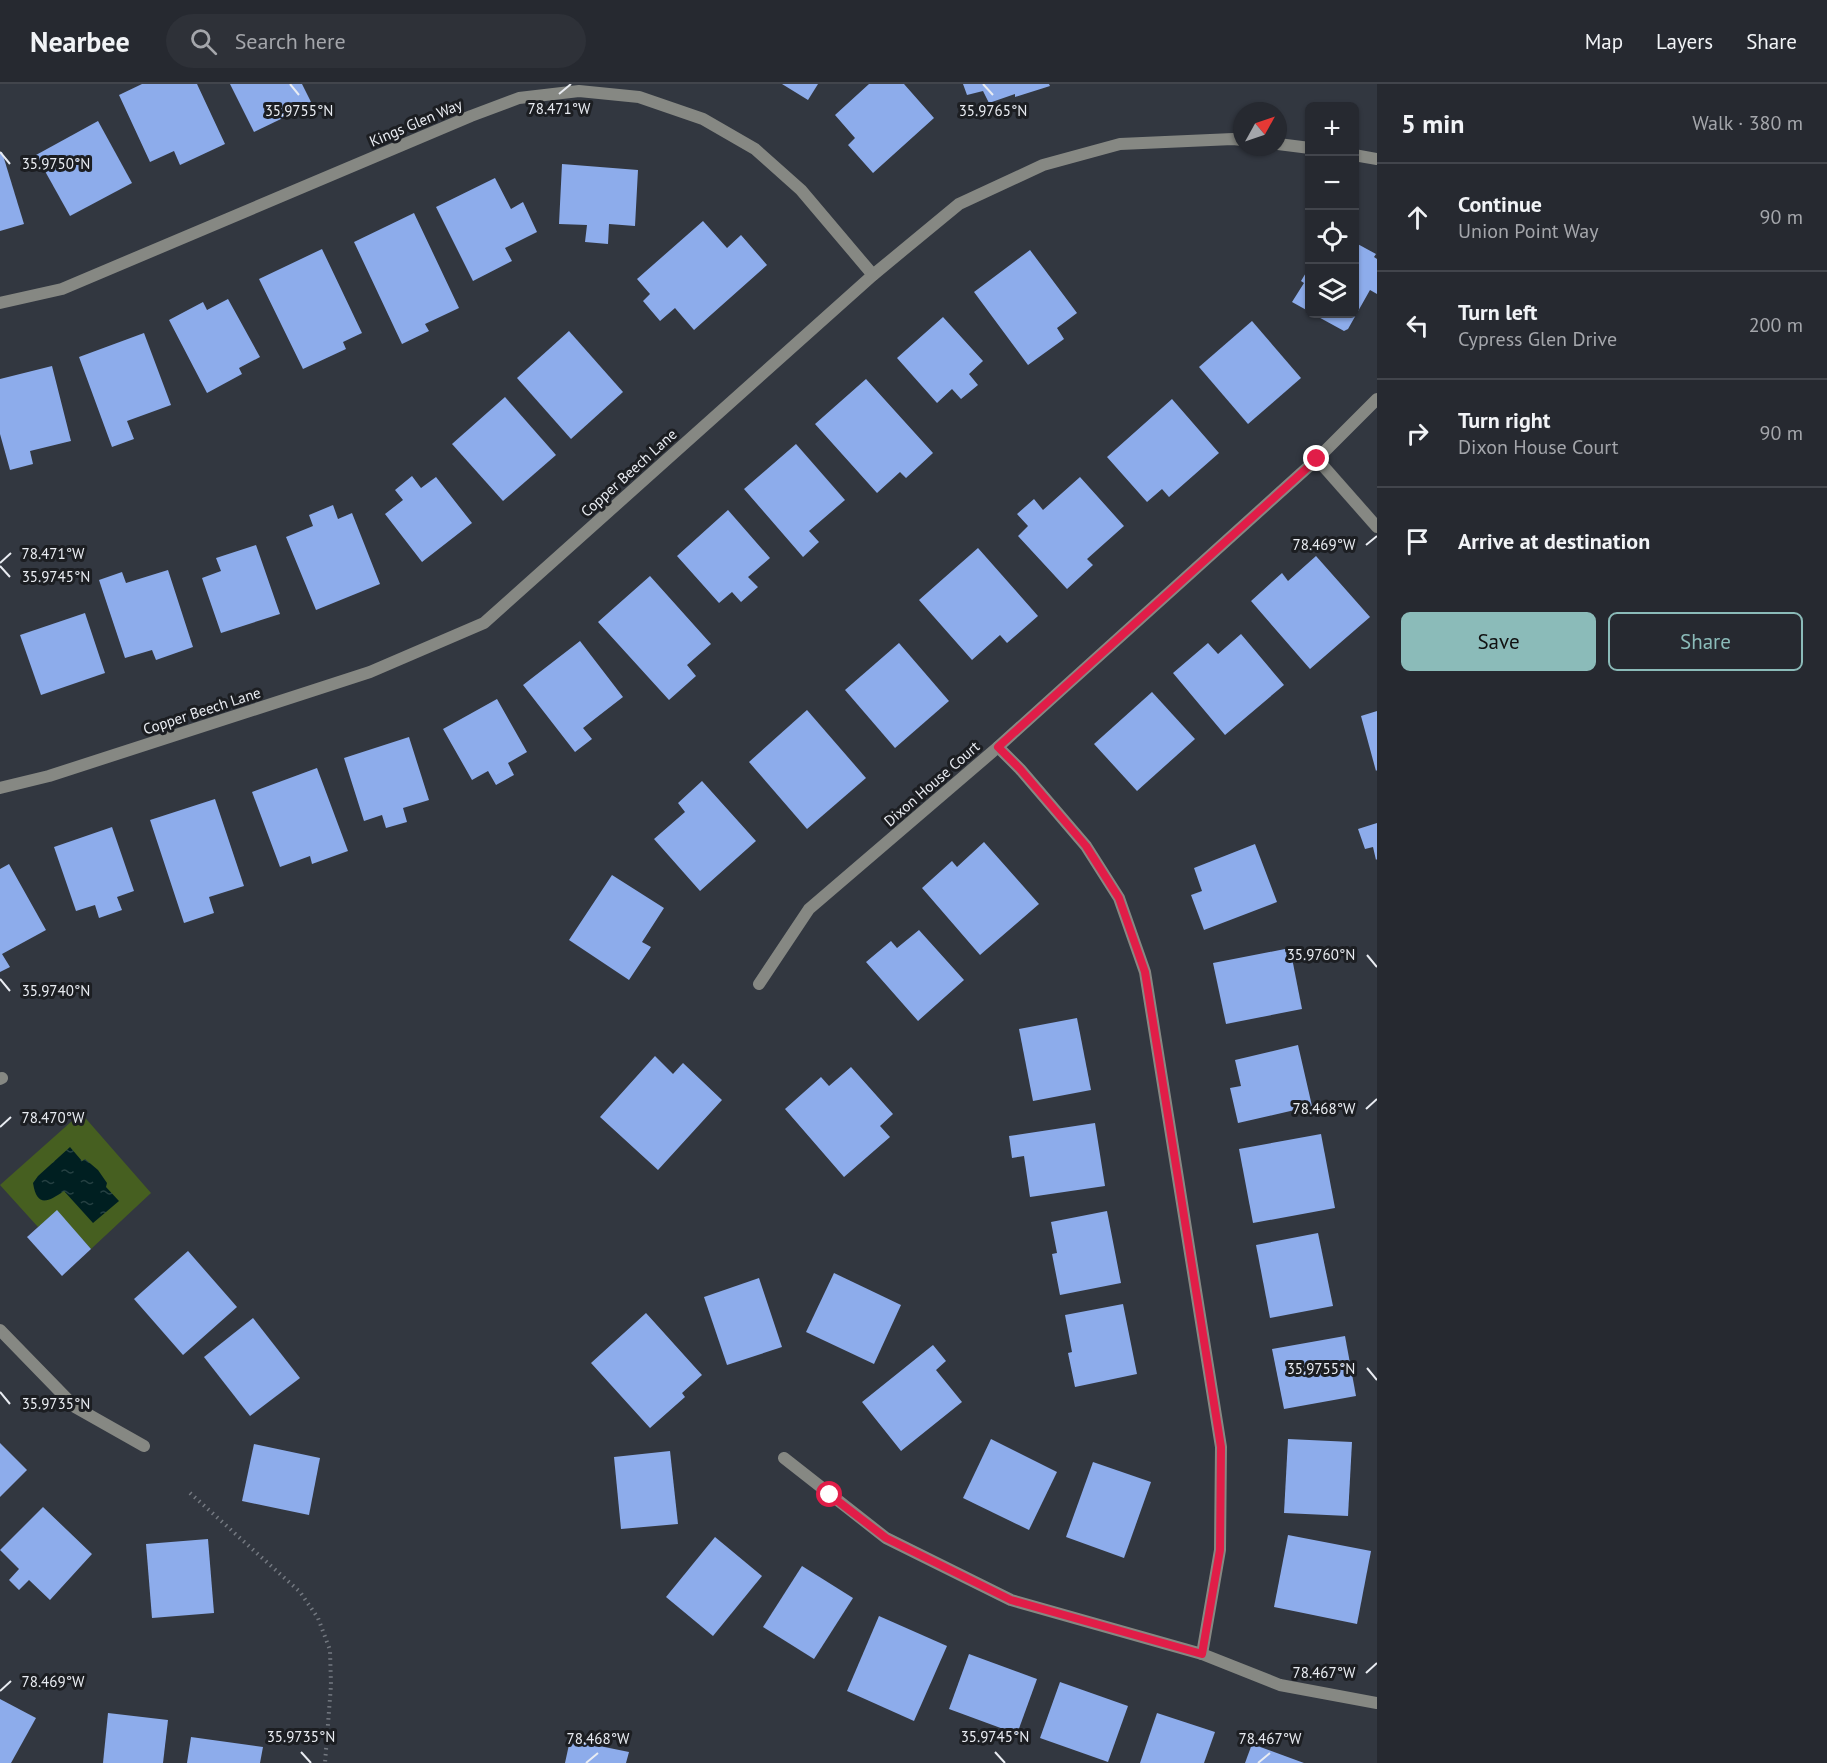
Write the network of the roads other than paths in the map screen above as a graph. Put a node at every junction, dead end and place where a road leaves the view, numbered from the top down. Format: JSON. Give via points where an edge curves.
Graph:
{"nodes":[{"id":1,"x":1233,"y":139,"type":"edge"},
{"id":2,"x":1287,"y":145,"type":"edge"},
{"id":3,"x":1305,"y":147,"type":"edge"},
{"id":4,"x":1359,"y":155,"type":"edge"},
{"id":5,"x":1377,"y":159,"type":"edge"},
{"id":6,"x":873,"y":275,"type":"junction"},
{"id":7,"x":0,"y":303,"type":"edge"},
{"id":8,"x":1377,"y":399,"type":"edge"},
{"id":9,"x":1317,"y":459,"type":"junction"},
{"id":10,"x":1377,"y":527,"type":"edge"},
{"id":11,"x":998,"y":747,"type":"junction"},
{"id":12,"x":0,"y":788,"type":"edge"},
{"id":13,"x":759,"y":984,"type":"dead end"},
{"id":14,"x":0,"y":1330,"type":"edge"},
{"id":15,"x":144,"y":1446,"type":"dead end"},
{"id":16,"x":784,"y":1458,"type":"dead end"},
{"id":17,"x":1202,"y":1654,"type":"junction"},
{"id":18,"x":1377,"y":1703,"type":"edge"}],
"edges":[{"from":1,"to":6,"type":"street","name":"Copper Beech Lane","via":[[1120,144],[1043,165],[959,204]]},
{"from":2,"to":3,"type":"street"},
{"from":4,"to":5,"type":"street"},
{"from":6,"to":7,"type":"street","name":"Kings Glen Way","via":[[801,190],[755,149],[703,119],[639,97],[579,91],[519,98],[480,112],[62,289]]},
{"from":6,"to":12,"type":"street","name":"Copper Beech Lane","via":[[484,623],[370,672]]},
{"from":8,"to":9,"type":"street","name":"Dixon House Court"},
{"from":9,"to":10,"type":"street"},
{"from":9,"to":11,"type":"street","name":"Dixon House Court"},
{"from":11,"to":13,"type":"street","name":"Dixon House Court","via":[[809,909]]},
{"from":11,"to":17,"type":"street","via":[[1086,846],[1119,898],[1145,972],[1221,1447],[1220,1550]]},
{"from":14,"to":15,"type":"street","via":[[75,1407]]},
{"from":16,"to":17,"type":"street","via":[[886,1538],[1011,1600]]},
{"from":17,"to":18,"type":"street","via":[[1280,1685]]}]}
